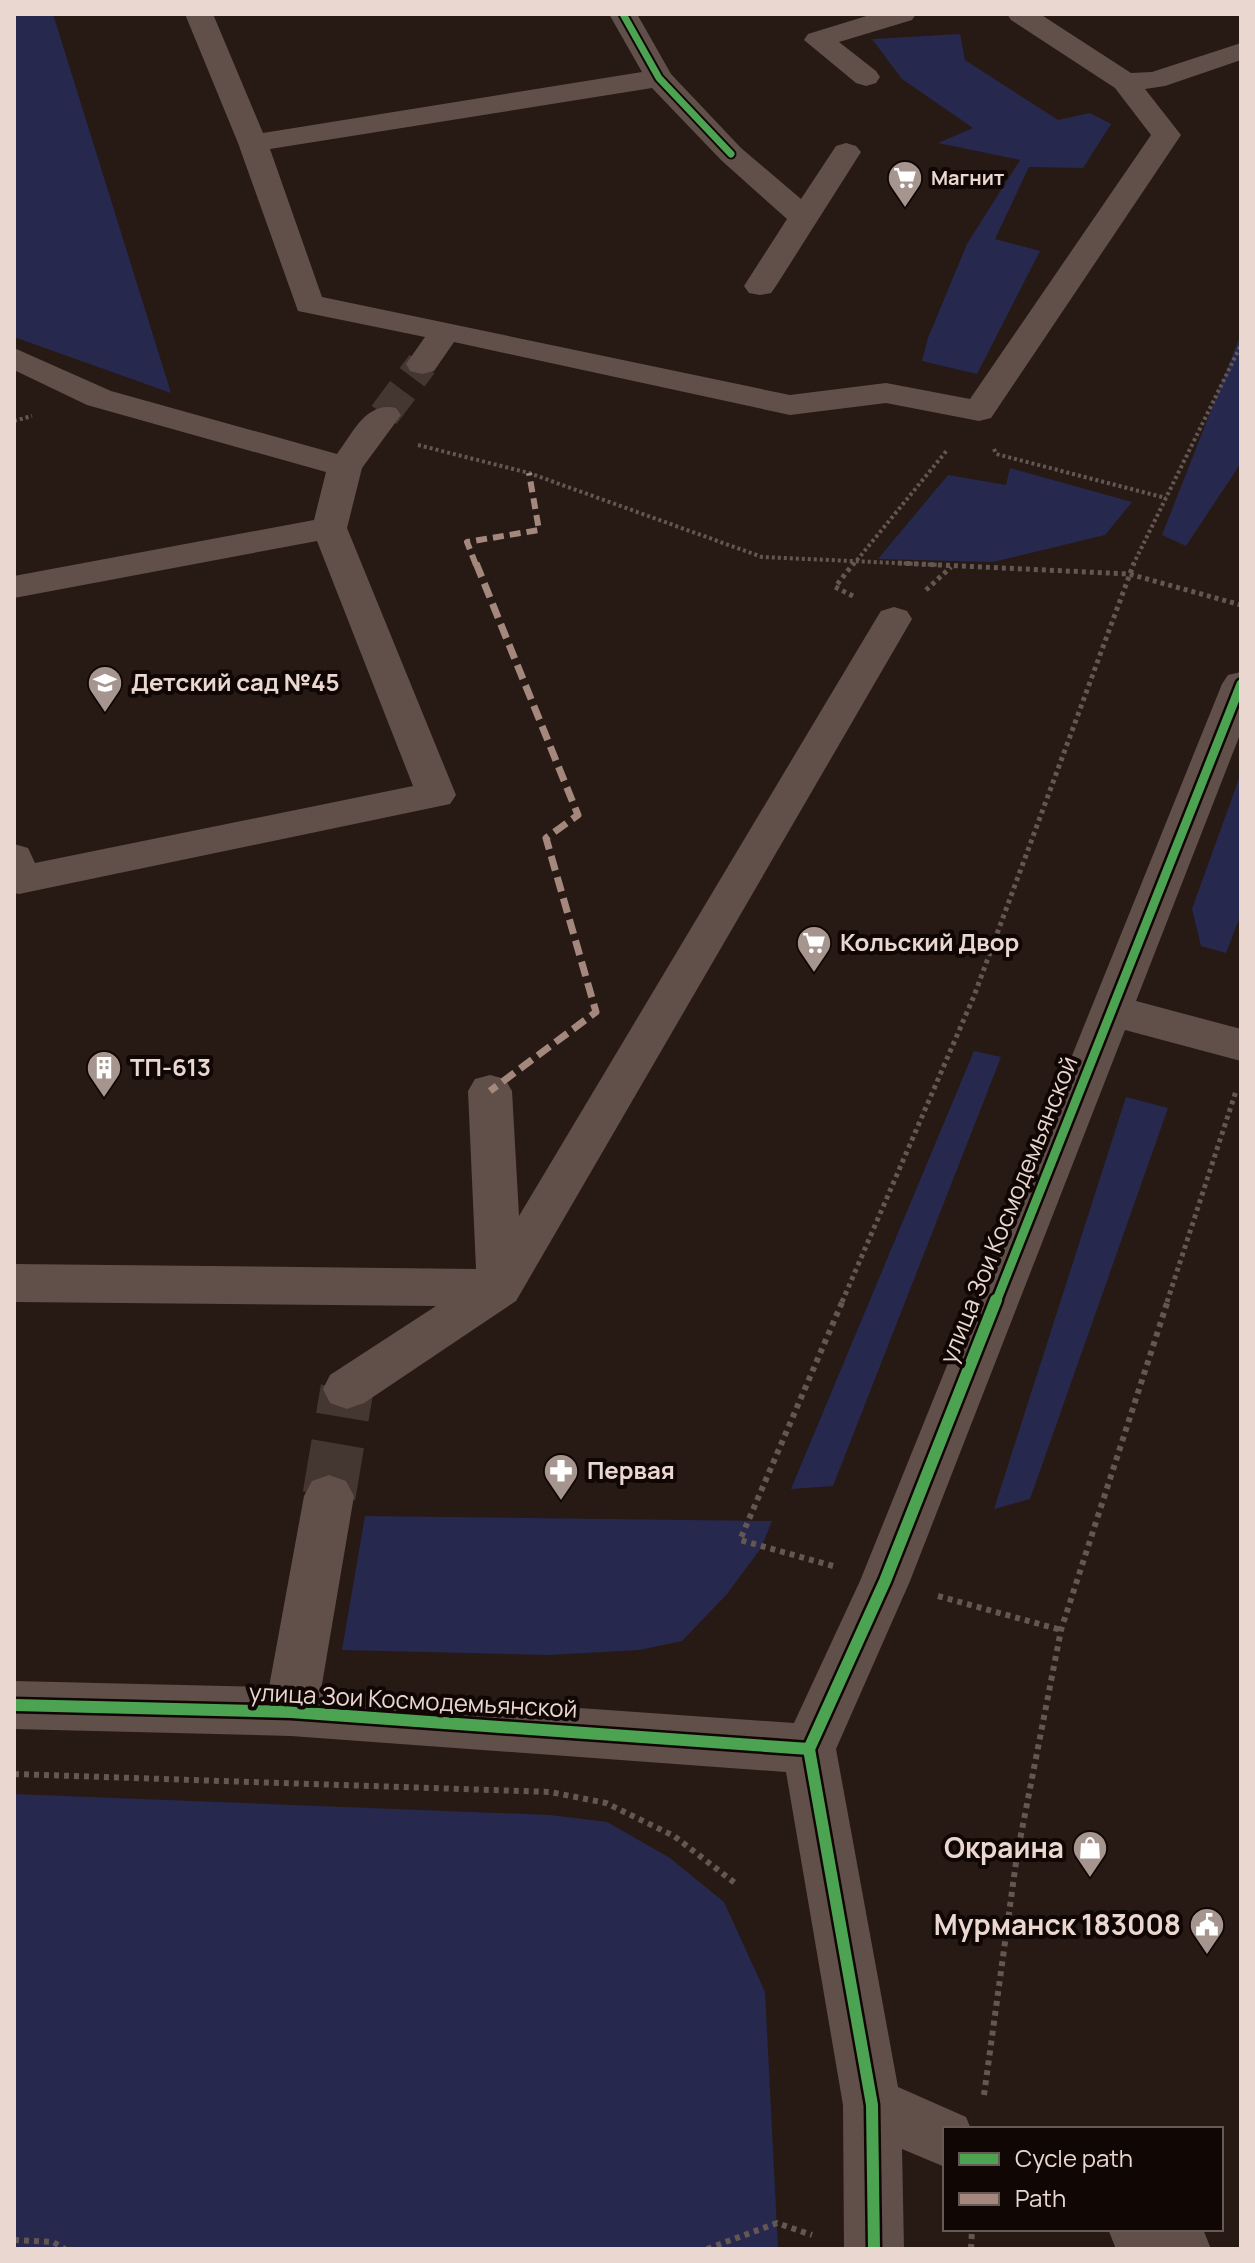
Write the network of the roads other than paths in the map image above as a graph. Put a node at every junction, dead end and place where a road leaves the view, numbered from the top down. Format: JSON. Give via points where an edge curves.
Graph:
{"nodes":[{"id":1,"x":199,"y":14,"type":"edge"},
{"id":2,"x":623,"y":14,"type":"edge"},
{"id":3,"x":902,"y":14,"type":"edge"},
{"id":4,"x":1021,"y":14,"type":"edge"},
{"id":5,"x":1241,"y":51,"type":"edge"},
{"id":6,"x":866,"y":77,"type":"dead end"},
{"id":7,"x":659,"y":78,"type":"junction"},
{"id":8,"x":1125,"y":82,"type":"junction"},
{"id":9,"x":253,"y":143,"type":"junction"},
{"id":10,"x":846,"y":152,"type":"dead end"},
{"id":11,"x":804,"y":218,"type":"junction"},
{"id":12,"x":760,"y":286,"type":"dead end"},
{"id":13,"x":446,"y":331,"type":"junction"},
{"id":14,"x":14,"y":358,"type":"edge"},
{"id":15,"x":422,"y":364,"type":"tunnel mouth"},
{"id":16,"x":377,"y":424,"type":"tunnel mouth"},
{"id":17,"x":345,"y":467,"type":"junction"},
{"id":18,"x":329,"y":528,"type":"junction"},
{"id":19,"x":14,"y":587,"type":"edge"},
{"id":20,"x":894,"y":619,"type":"dead end"},
{"id":21,"x":1241,"y":684,"type":"edge"},
{"id":22,"x":14,"y":858,"type":"edge"},
{"id":23,"x":1110,"y":1010,"type":"junction"},
{"id":24,"x":1241,"y":1045,"type":"edge"},
{"id":25,"x":490,"y":1091,"type":"dead end"},
{"id":26,"x":14,"y":1283,"type":"edge"},
{"id":27,"x":500,"y":1288,"type":"junction"},
{"id":28,"x":347,"y":1389,"type":"dead end"},
{"id":29,"x":329,"y":1496,"type":"tunnel mouth"},
{"id":30,"x":14,"y":1705,"type":"edge"},
{"id":31,"x":291,"y":1712,"type":"junction"},
{"id":32,"x":809,"y":1749,"type":"junction"},
{"id":33,"x":872,"y":2105,"type":"junction"},
{"id":34,"x":964,"y":2118,"type":"edge"},
{"id":35,"x":1142,"y":2231,"type":"edge"},
{"id":36,"x":848,"y":2244,"type":"edge"},
{"id":37,"x":1181,"y":2249,"type":"edge"}],
"edges":[{"from":1,"to":9,"type":"street"},
{"from":2,"to":7,"type":"street"},
{"from":3,"to":6,"type":"street","via":[[818,40]]},
{"from":4,"to":8,"type":"street"},
{"from":5,"to":8,"type":"street","via":[[1155,80]]},
{"from":7,"to":9,"type":"street"},
{"from":7,"to":11,"type":"street","via":[[731,154]]},
{"from":8,"to":13,"type":"street","via":[[1166,135],[979,411],[886,393],[790,405]]},
{"from":9,"to":13,"type":"street","via":[[309,304]]},
{"from":10,"to":11,"type":"street"},
{"from":11,"to":12,"type":"street"},
{"from":13,"to":15,"type":"street"},
{"from":14,"to":17,"type":"street","via":[[99,398]]},
{"from":16,"to":17,"type":"street"},
{"from":17,"to":18,"type":"street"},
{"from":18,"to":19,"type":"street"},
{"from":18,"to":22,"type":"street","via":[[436,795],[19,880]]},
{"from":20,"to":27,"type":"street"},
{"from":21,"to":23,"type":"street","name":"улица Зои Космодемьянской"},
{"from":23,"to":24,"type":"street"},
{"from":23,"to":32,"type":"street","name":"улица Зои Космодемьянской","via":[[885,1581]]},
{"from":25,"to":27,"type":"street"},
{"from":26,"to":27,"type":"street"},
{"from":27,"to":28,"type":"street"},
{"from":29,"to":31,"type":"street"},
{"from":30,"to":31,"type":"street","name":"улица Зои Космодемьянской"},
{"from":31,"to":32,"type":"street","name":"улица Зои Космодемьянской"},
{"from":32,"to":33,"type":"street"},
{"from":33,"to":34,"type":"street"},
{"from":33,"to":36,"type":"street"},
{"from":35,"to":37,"type":"street"}]}
